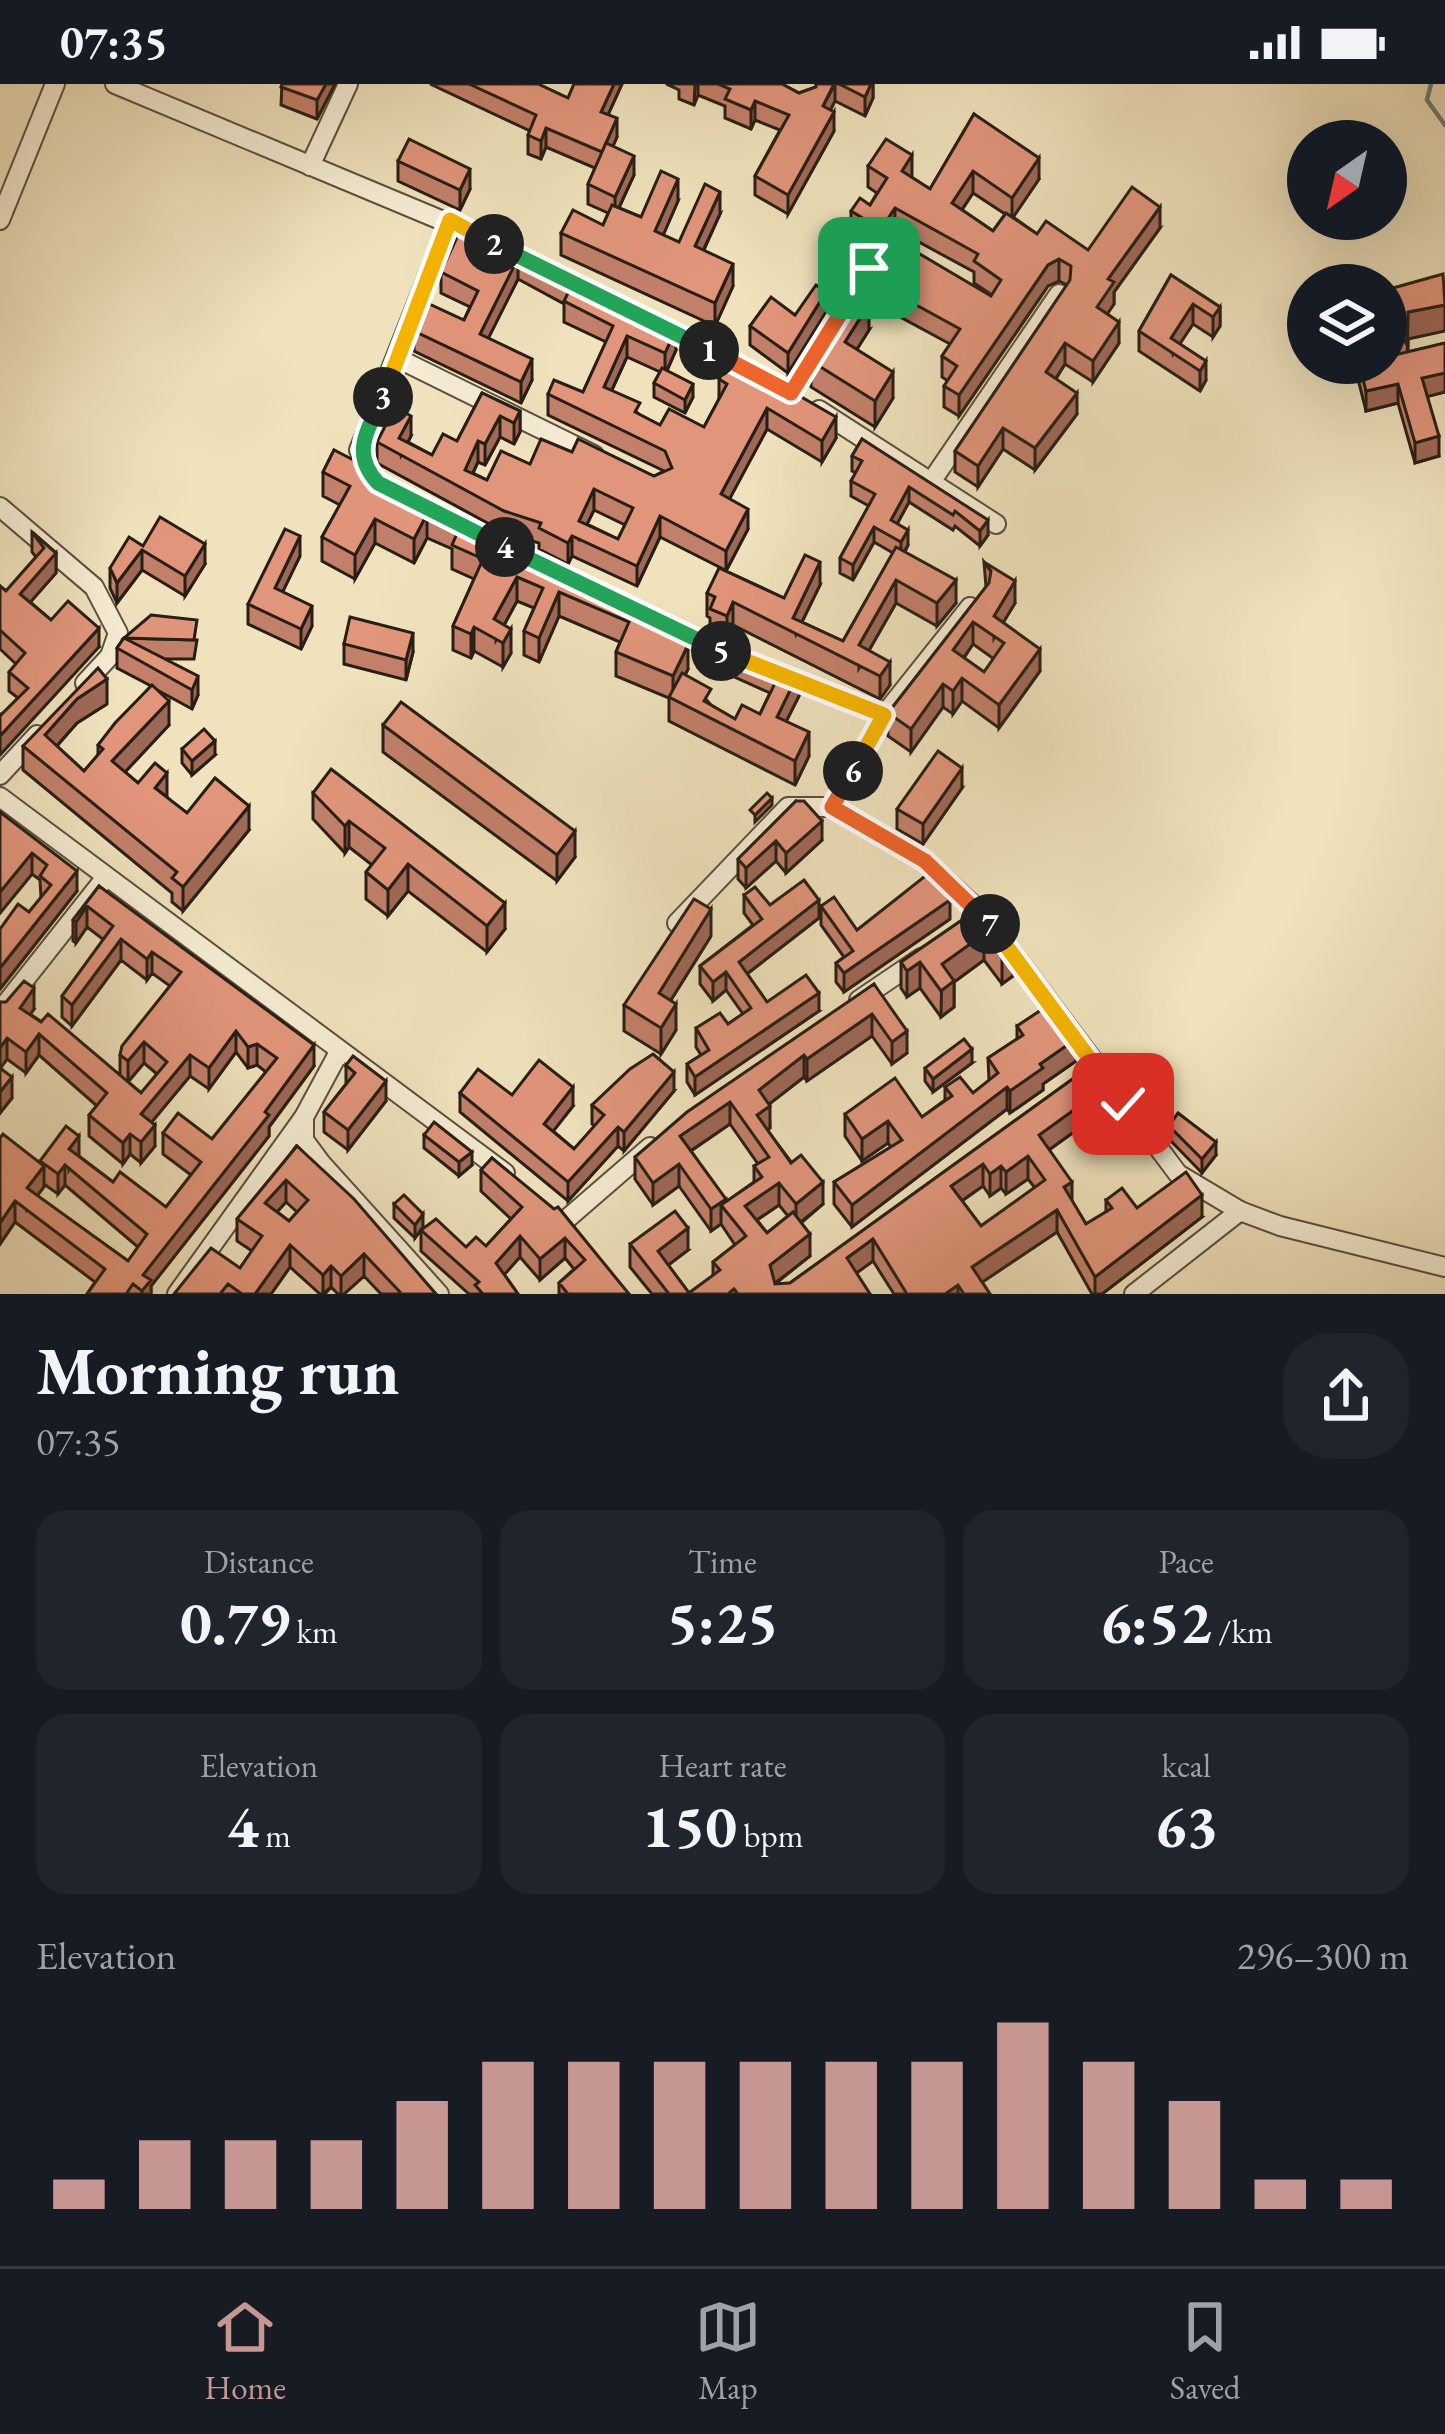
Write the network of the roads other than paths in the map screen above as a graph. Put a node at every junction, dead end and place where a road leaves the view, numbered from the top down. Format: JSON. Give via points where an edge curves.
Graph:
{"nodes":[{"id":1,"x":55,"y":84,"type":"edge"},
{"id":2,"x":115,"y":84,"type":"edge"},
{"id":3,"x":348,"y":84,"type":"edge"},
{"id":4,"x":310,"y":166,"type":"junction"},
{"id":5,"x":0,"y":220,"type":"edge"},
{"id":6,"x":450,"y":220,"type":"junction"},
{"id":7,"x":504,"y":249,"type":"edge"},
{"id":8,"x":869,"y":268,"type":"edge"},
{"id":9,"x":1059,"y":294,"type":"edge"},
{"id":10,"x":627,"y":309,"type":"edge"},
{"id":11,"x":399,"y":359,"type":"junction"},
{"id":12,"x":791,"y":393,"type":"junction"},
{"id":13,"x":611,"y":463,"type":"edge"},
{"id":14,"x":931,"y":482,"type":"junction"},
{"id":15,"x":399,"y":494,"type":"edge"},
{"id":16,"x":0,"y":507,"type":"edge"},
{"id":17,"x":996,"y":524,"type":"dead end"},
{"id":18,"x":979,"y":596,"type":"edge"},
{"id":19,"x":608,"y":599,"type":"edge"},
{"id":20,"x":735,"y":656,"type":"edge"},
{"id":21,"x":756,"y":665,"type":"edge"},
{"id":22,"x":63,"y":707,"type":"edge"},
{"id":23,"x":884,"y":715,"type":"junction"},
{"id":24,"x":47,"y":724,"type":"edge"},
{"id":25,"x":0,"y":775,"type":"edge"},
{"id":26,"x":0,"y":797,"type":"edge"},
{"id":27,"x":832,"y":807,"type":"junction"},
{"id":28,"x":106,"y":877,"type":"junction"},
{"id":29,"x":984,"y":915,"type":"junction"},
{"id":30,"x":677,"y":922,"type":"edge"},
{"id":31,"x":964,"y":929,"type":"edge"},
{"id":32,"x":944,"y":942,"type":"edge"},
{"id":33,"x":845,"y":1009,"type":"edge"},
{"id":34,"x":0,"y":1011,"type":"edge"},
{"id":35,"x":339,"y":1052,"type":"junction"},
{"id":36,"x":1096,"y":1067,"type":"junction"},
{"id":37,"x":1077,"y":1081,"type":"edge"},
{"id":38,"x":304,"y":1117,"type":"junction"},
{"id":39,"x":669,"y":1131,"type":"edge"},
{"id":40,"x":530,"y":1191,"type":"edge"},
{"id":41,"x":549,"y":1204,"type":"edge"},
{"id":42,"x":1240,"y":1211,"type":"junction"},
{"id":43,"x":568,"y":1218,"type":"junction"},
{"id":44,"x":582,"y":1237,"type":"edge"},
{"id":45,"x":1445,"y":1267,"type":"edge"},
{"id":46,"x":177,"y":1294,"type":"edge"},
{"id":47,"x":439,"y":1294,"type":"edge"},
{"id":48,"x":1134,"y":1294,"type":"edge"}],
"edges":[{"from":1,"to":5,"type":"street"},
{"from":2,"to":4,"type":"street"},
{"from":3,"to":4,"type":"street"},
{"from":4,"to":6,"type":"street"},
{"from":6,"to":7,"type":"street"},
{"from":6,"to":11,"type":"street"},
{"from":8,"to":12,"type":"street"},
{"from":9,"to":14,"type":"street"},
{"from":10,"to":12,"type":"street"},
{"from":11,"to":13,"type":"street"},
{"from":11,"to":15,"type":"street","via":[[359,451],[364,469]]},
{"from":12,"to":14,"type":"street"},
{"from":14,"to":17,"type":"street"},
{"from":16,"to":22,"type":"street","via":[[94,587],[118,633],[110,656]]},
{"from":18,"to":23,"type":"street"},
{"from":19,"to":20,"type":"street"},
{"from":21,"to":23,"type":"street"},
{"from":23,"to":27,"type":"street"},
{"from":24,"to":25,"type":"street"},
{"from":26,"to":28,"type":"street"},
{"from":27,"to":29,"type":"street","via":[[925,861]]},
{"from":27,"to":30,"type":"street","via":[[788,807]]},
{"from":28,"to":34,"type":"street"},
{"from":28,"to":35,"type":"street"},
{"from":29,"to":31,"type":"street"},
{"from":29,"to":36,"type":"street"},
{"from":32,"to":33,"type":"street"},
{"from":35,"to":38,"type":"street"},
{"from":35,"to":40,"type":"street"},
{"from":36,"to":37,"type":"street"},
{"from":36,"to":42,"type":"street","via":[[1178,1174]]},
{"from":38,"to":46,"type":"street"},
{"from":38,"to":47,"type":"street","via":[[304,1141]]},
{"from":39,"to":43,"type":"street"},
{"from":41,"to":43,"type":"street"},
{"from":42,"to":45,"type":"street"},
{"from":42,"to":48,"type":"street"},
{"from":43,"to":44,"type":"street"}]}
